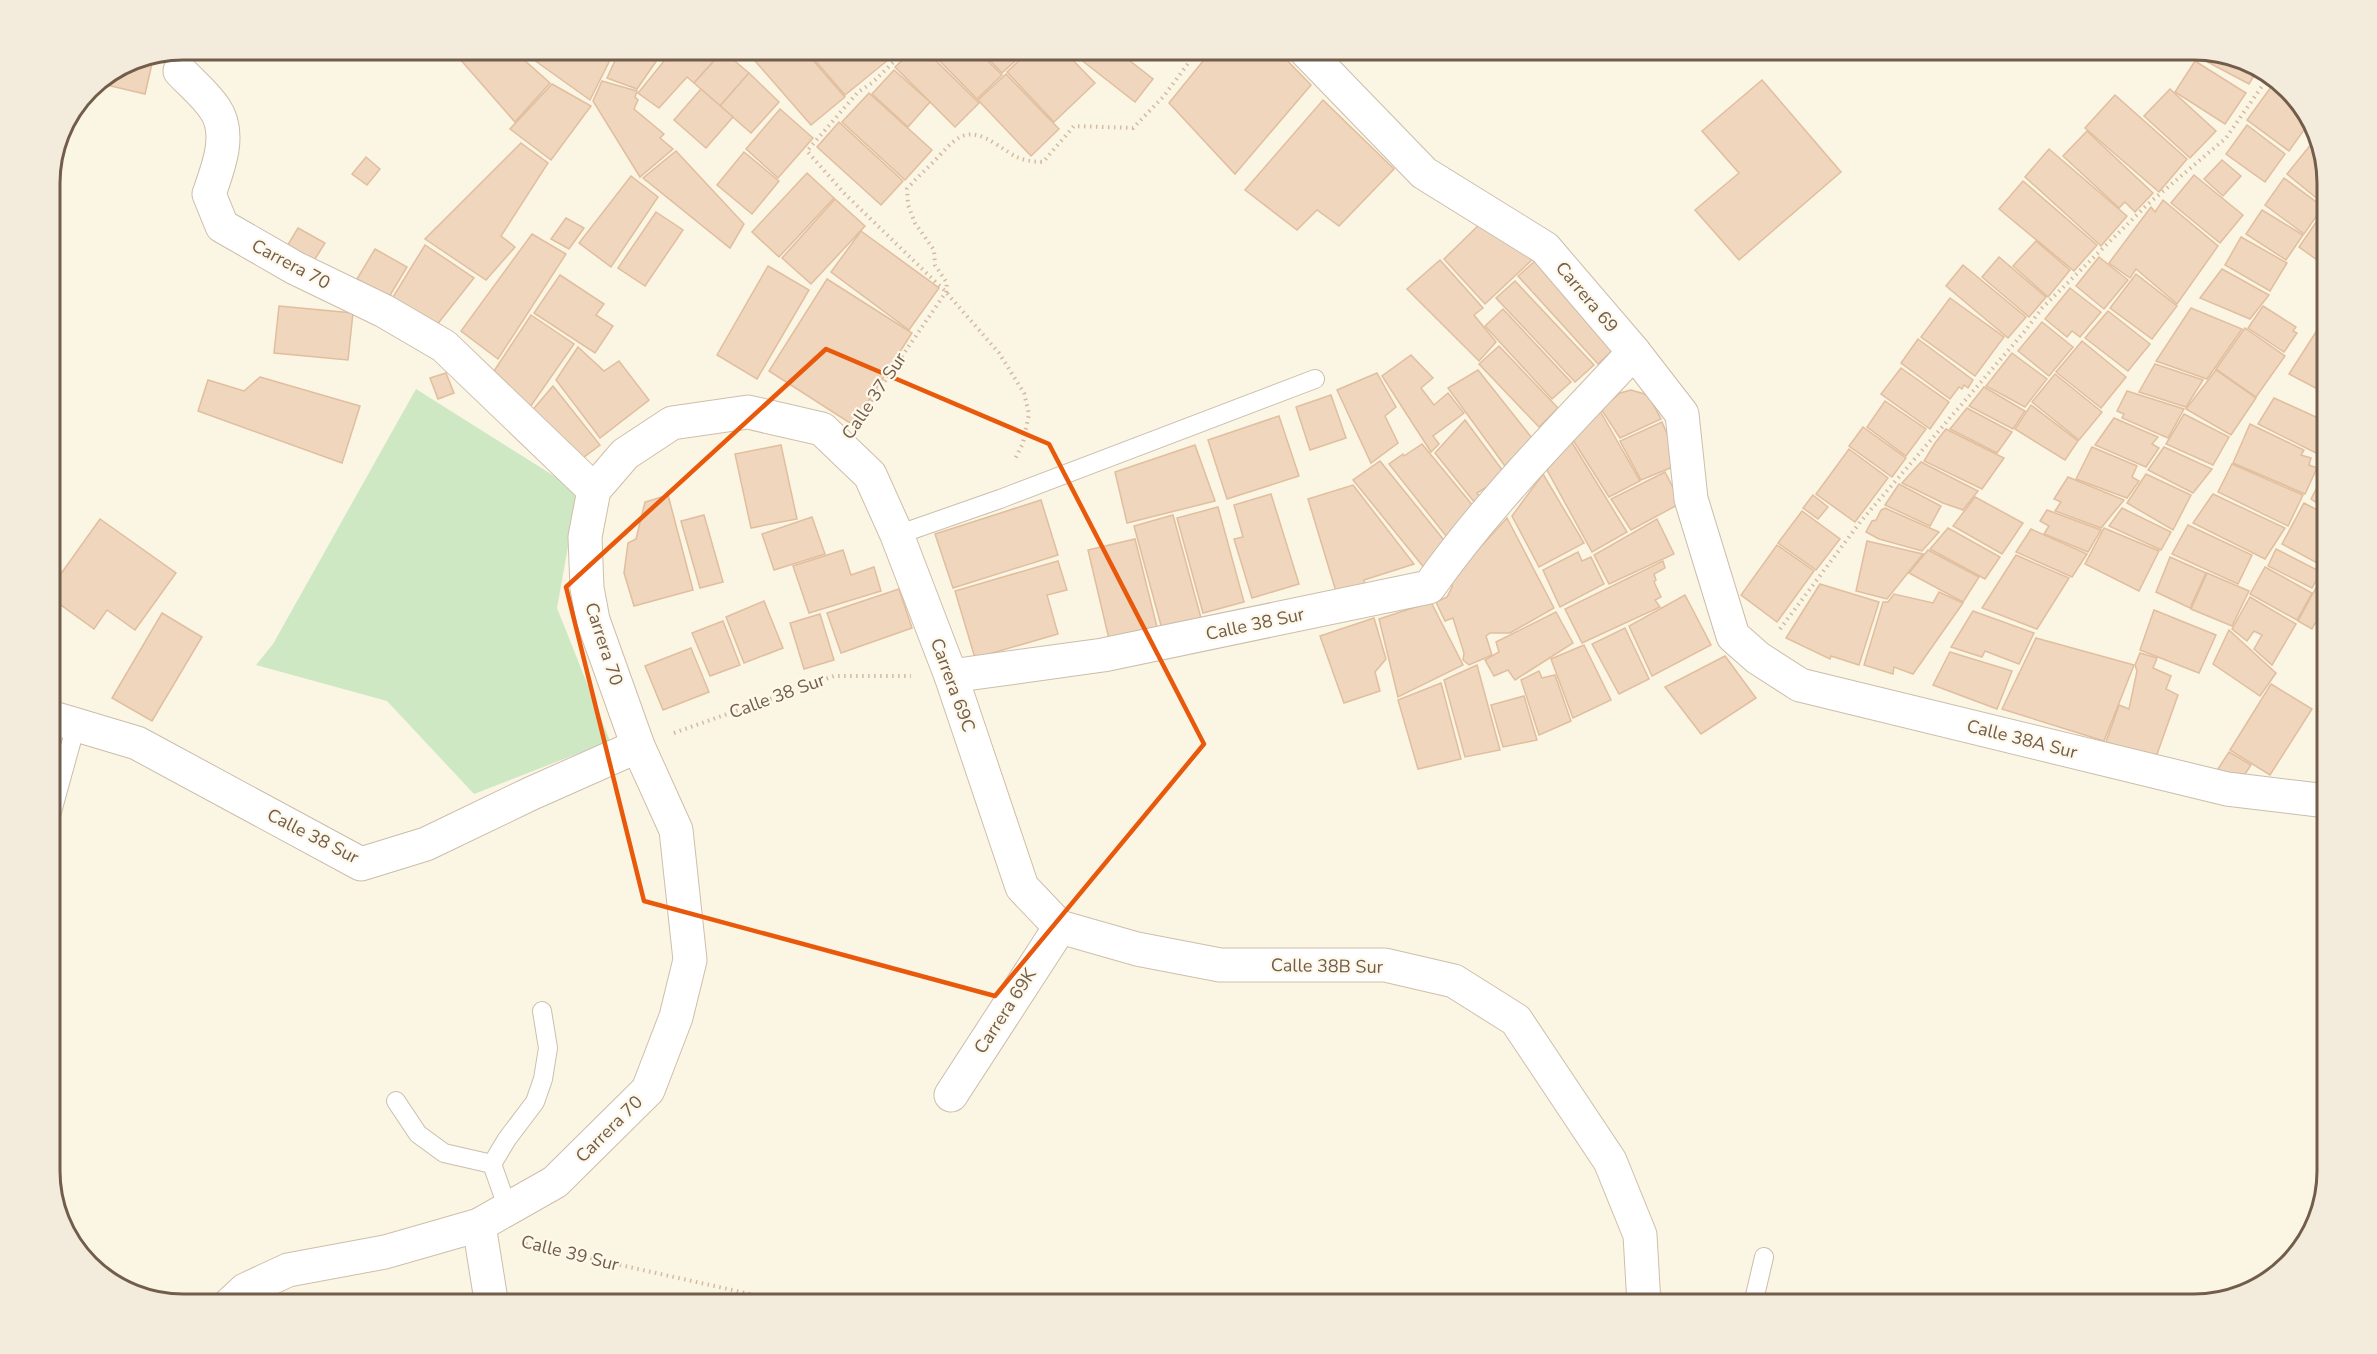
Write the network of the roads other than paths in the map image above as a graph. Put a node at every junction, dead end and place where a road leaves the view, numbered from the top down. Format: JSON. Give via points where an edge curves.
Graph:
{"nodes":[{"id":1,"x":1315,"y":60,"type":"edge"},
{"id":2,"x":180,"y":70,"type":"dead end"},
{"id":3,"x":1634,"y":352,"type":"junction"},
{"id":4,"x":1314,"y":379,"type":"dead end"},
{"id":5,"x":840,"y":447,"type":"joint"},
{"id":6,"x":594,"y":490,"type":"junction"},
{"id":7,"x":897,"y":535,"type":"junction"},
{"id":8,"x":1732,"y":636,"type":"joint"},
{"id":9,"x":951,"y":676,"type":"junction"},
{"id":10,"x":63,"y":721,"type":"edge"},
{"id":11,"x":60,"y":744,"type":"edge"},
{"id":12,"x":638,"y":746,"type":"junction"},
{"id":13,"x":2317,"y":800,"type":"edge"},
{"id":14,"x":1060,"y":927,"type":"junction"},
{"id":15,"x":542,"y":1011,"type":"dead end"},
{"id":16,"x":951,"y":1095,"type":"dead end"},
{"id":17,"x":396,"y":1101,"type":"dead end"},
{"id":18,"x":492,"y":1164,"type":"junction"},
{"id":19,"x":508,"y":1209,"type":"junction"},
{"id":20,"x":478,"y":1225,"type":"junction"},
{"id":21,"x":1764,"y":1257,"type":"dead end"},
{"id":22,"x":244,"y":1294,"type":"edge"},
{"id":23,"x":490,"y":1294,"type":"edge"},
{"id":24,"x":1643,"y":1294,"type":"edge"},
{"id":25,"x":1756,"y":1294,"type":"edge"}],
"edges":[{"from":1,"to":3,"type":"street","name":"Carrera 69","via":[[1424,173],[1545,248]]},
{"from":2,"to":6,"type":"street","name":"Carrera 70","via":[[216,109],[222,129],[220,163],[209,194],[222,226],[295,268],[384,310],[444,346]]},
{"from":3,"to":8,"type":"street","name":"Carrera 69","via":[[1682,414],[1691,499]]},
{"from":3,"to":9,"type":"street","name":"Calle 38 Sur","via":[[1501,495],[1429,587],[1103,655]]},
{"from":4,"to":7,"type":"lane"},
{"from":5,"to":6,"type":"street","name":"Calle 37 Sur","via":[[822,429],[748,412],[672,423],[625,454]]},
{"from":5,"to":7,"type":"street","name":"Carrera 69C","via":[[870,475]]},
{"from":6,"to":12,"type":"street","name":"Carrera 70","via":[[585,537],[586,588],[593,620]]},
{"from":7,"to":9,"type":"street","name":"Carrera 69C"},
{"from":8,"to":13,"type":"street","name":"Calle 38A Sur","via":[[1800,685],[2227,789]]},
{"from":9,"to":14,"type":"street","name":"Carrera 69C","via":[[1023,887]]},
{"from":10,"to":11,"type":"lane"},
{"from":10,"to":12,"type":"street","name":"Calle 38 Sur","via":[[137,743],[361,864],[426,844]]},
{"from":12,"to":19,"type":"street","name":"Carrera 70","via":[[676,831],[690,960],[676,1017],[648,1090],[555,1182]]},
{"from":14,"to":16,"type":"street","name":"Carrera 69K"},
{"from":14,"to":24,"type":"street","name":"Calle 38B Sur","via":[[1137,949],[1220,965],[1385,965],[1454,981],[1516,1020],[1610,1161],[1640,1235]]},
{"from":15,"to":18,"type":"lane","via":[[548,1048],[543,1079],[535,1102]]},
{"from":17,"to":18,"type":"lane","via":[[418,1134],[444,1153]]},
{"from":18,"to":19,"type":"lane"},
{"from":19,"to":20,"type":"street","name":"Carrera 70"},
{"from":20,"to":22,"type":"street","via":[[385,1252],[288,1270]]},
{"from":20,"to":23,"type":"street"},
{"from":21,"to":25,"type":"lane"}]}
